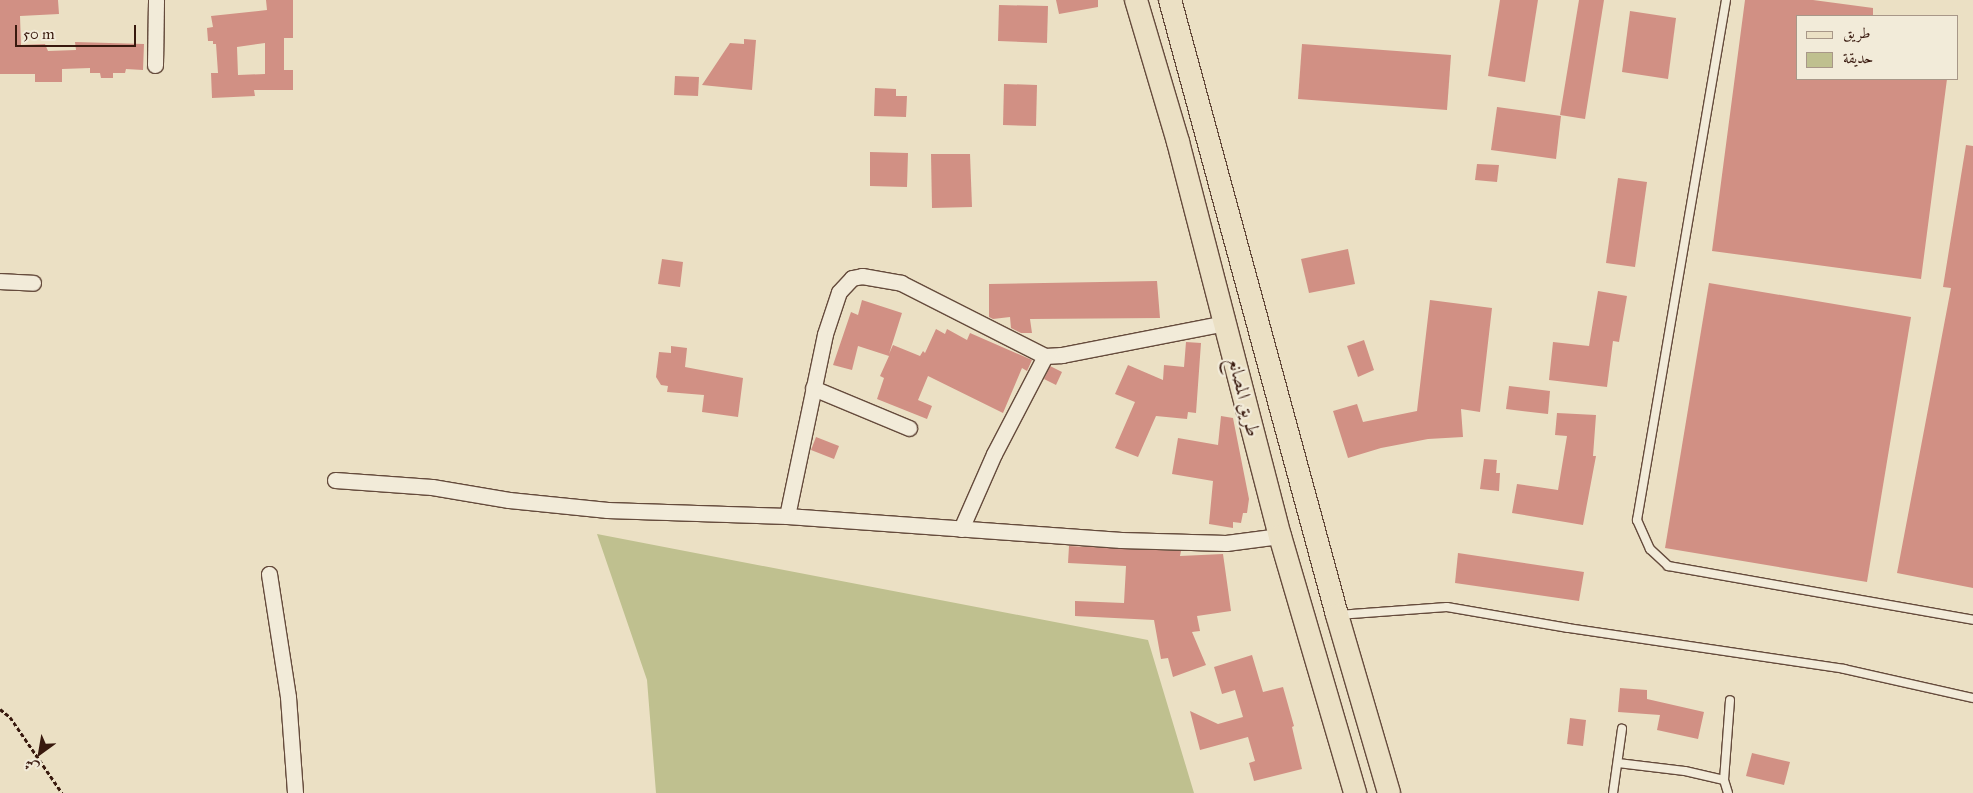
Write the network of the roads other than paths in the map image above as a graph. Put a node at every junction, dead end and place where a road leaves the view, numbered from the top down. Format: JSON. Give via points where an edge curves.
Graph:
{"nodes":[{"id":1,"x":156,"y":0,"type":"edge"},
{"id":2,"x":1136,"y":0,"type":"edge"},
{"id":3,"x":1170,"y":0,"type":"edge"},
{"id":4,"x":1726,"y":0,"type":"edge"},
{"id":5,"x":155,"y":65,"type":"dead end"},
{"id":6,"x":0,"y":281,"type":"edge"},
{"id":7,"x":33,"y":283,"type":"dead end"},
{"id":8,"x":1225,"y":323,"type":"junction"},
{"id":9,"x":1046,"y":356,"type":"junction"},
{"id":10,"x":813,"y":388,"type":"junction"},
{"id":11,"x":909,"y":428,"type":"dead end"},
{"id":12,"x":335,"y":480,"type":"dead end"},
{"id":13,"x":787,"y":516,"type":"junction"},
{"id":14,"x":961,"y":529,"type":"junction"},
{"id":15,"x":1280,"y":536,"type":"junction"},
{"id":16,"x":269,"y":574,"type":"dead end"},
{"id":17,"x":1337,"y":615,"type":"junction"},
{"id":18,"x":1973,"y":620,"type":"edge"},
{"id":19,"x":1973,"y":698,"type":"edge"},
{"id":20,"x":1730,"y":700,"type":"dead end"},
{"id":21,"x":1622,"y":729,"type":"dead end"},
{"id":22,"x":1618,"y":763,"type":"junction"},
{"id":23,"x":1724,"y":780,"type":"junction"},
{"id":24,"x":295,"y":793,"type":"edge"},
{"id":25,"x":1355,"y":793,"type":"edge"},
{"id":26,"x":1389,"y":793,"type":"edge"},
{"id":27,"x":1613,"y":793,"type":"edge"},
{"id":28,"x":1728,"y":793,"type":"edge"}],
"edges":[{"from":1,"to":5,"type":"street"},
{"from":2,"to":8,"type":"main road","name":"طريق المصانع","via":[[1178,142]]},
{"from":3,"to":17,"type":"main road","name":"طريق المصانع"},
{"from":4,"to":18,"type":"lane","via":[[1637,520],[1650,549],[1668,566]]},
{"from":6,"to":7,"type":"street"},
{"from":8,"to":9,"type":"street"},
{"from":8,"to":15,"type":"main road","name":"طريق المصانع"},
{"from":9,"to":10,"type":"street","via":[[915,289],[862,276],[852,278],[839,292],[824,334]]},
{"from":9,"to":14,"type":"street","via":[[994,454]]},
{"from":10,"to":11,"type":"street"},
{"from":10,"to":13,"type":"street"},
{"from":12,"to":13,"type":"street","via":[[432,486],[509,500],[606,510]]},
{"from":13,"to":14,"type":"street"},
{"from":14,"to":15,"type":"street","via":[[1194,543],[1226,543]]},
{"from":15,"to":25,"type":"main road","name":"طريق المصانع"},
{"from":16,"to":24,"type":"street","via":[[288,697]]},
{"from":17,"to":19,"type":"lane","via":[[1447,607],[1844,669]]},
{"from":17,"to":26,"type":"main road","name":"طريق المصانع"},
{"from":20,"to":23,"type":"lane"},
{"from":21,"to":22,"type":"lane"},
{"from":22,"to":23,"type":"lane","via":[[1685,771]]},
{"from":22,"to":27,"type":"lane"},
{"from":23,"to":28,"type":"lane"}]}
